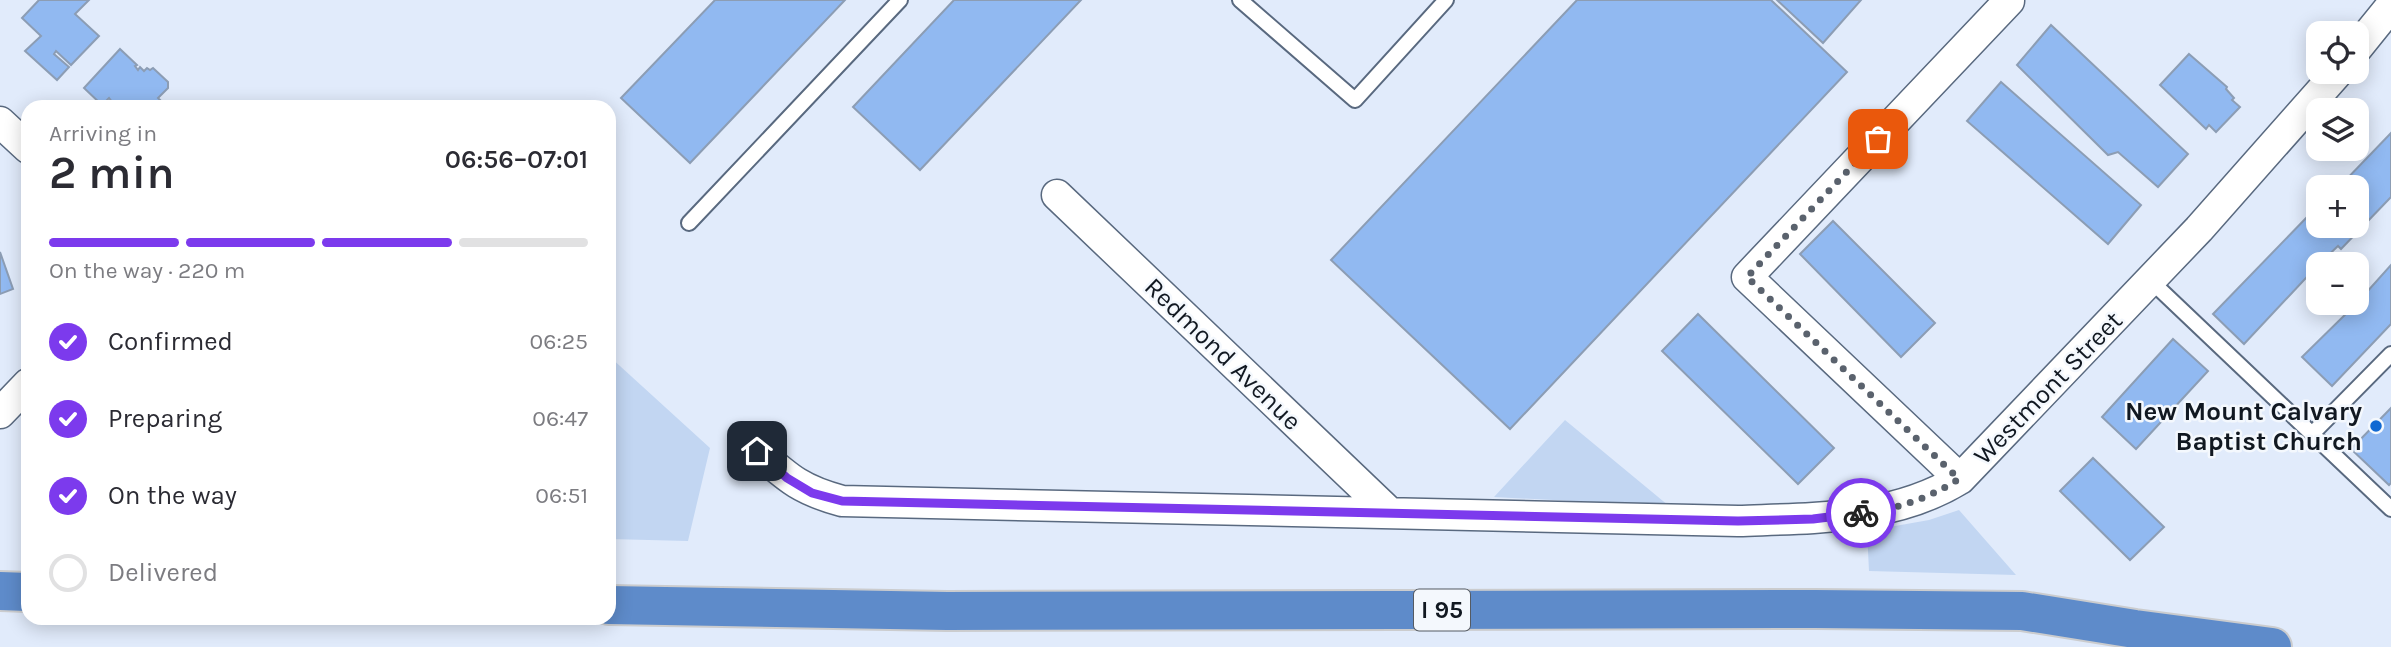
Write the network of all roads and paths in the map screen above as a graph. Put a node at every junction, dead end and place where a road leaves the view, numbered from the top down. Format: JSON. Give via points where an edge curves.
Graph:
{"nodes":[{"id":1,"x":900,"y":0,"type":"edge"},
{"id":2,"x":1240,"y":0,"type":"edge"},
{"id":3,"x":1446,"y":0,"type":"edge"},
{"id":4,"x":2009,"y":1,"type":"edge"},
{"id":5,"x":2391,"y":6,"type":"edge"},
{"id":6,"x":2369,"y":33,"type":"edge"},
{"id":7,"x":2328,"y":84,"type":"edge"},
{"id":8,"x":0,"y":122,"type":"edge"},
{"id":9,"x":21,"y":142,"type":"edge"},
{"id":10,"x":1057,"y":195,"type":"dead end"},
{"id":11,"x":689,"y":223,"type":"dead end"},
{"id":12,"x":2150,"y":280,"type":"junction"},
{"id":13,"x":2391,"y":354,"type":"edge"},
{"id":14,"x":21,"y":391,"type":"edge"},
{"id":15,"x":0,"y":413,"type":"edge"},
{"id":16,"x":2312,"y":434,"type":"junction"},
{"id":17,"x":757,"y":451,"type":"dead end"},
{"id":18,"x":1959,"y":479,"type":"junction"},
{"id":19,"x":2391,"y":509,"type":"edge"},
{"id":20,"x":1389,"y":512,"type":"junction"},
{"id":21,"x":0,"y":591,"type":"edge"},
{"id":22,"x":21,"y":592,"type":"edge"},
{"id":23,"x":616,"y":605,"type":"edge"},
{"id":24,"x":2272,"y":647,"type":"edge"}],
"edges":[{"from":1,"to":11,"type":"lane"},
{"from":2,"to":3,"type":"lane","via":[[1354,100]]},
{"from":4,"to":18,"type":"street","via":[[1747,277]]},
{"from":5,"to":6,"type":"street"},
{"from":7,"to":12,"type":"street","name":"Westmont Street"},
{"from":8,"to":9,"type":"street"},
{"from":10,"to":20,"type":"street","name":"Redmond Avenue"},
{"from":12,"to":16,"type":"lane"},
{"from":12,"to":18,"type":"street","name":"Westmont Street"},
{"from":13,"to":16,"type":"lane"},
{"from":14,"to":15,"type":"street"},
{"from":16,"to":19,"type":"lane"},
{"from":17,"to":20,"type":"street","name":"Westmont Street","via":[[812,493],[842,501]]},
{"from":18,"to":20,"type":"street","name":"Westmont Street","via":[[1907,504],[1813,519]]},
{"from":21,"to":22,"type":"highway"},
{"from":23,"to":24,"type":"highway","number":"I 95","via":[[947,611],[2022,611]]}]}
